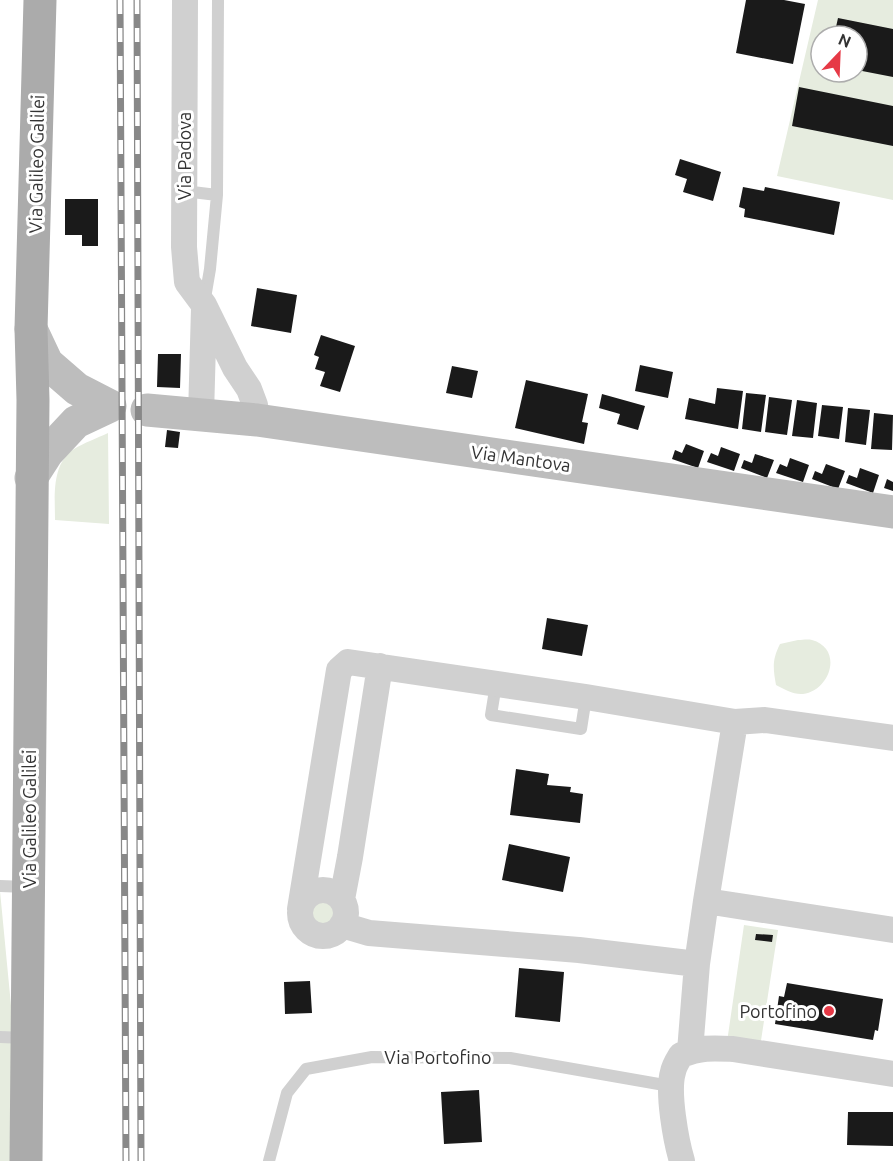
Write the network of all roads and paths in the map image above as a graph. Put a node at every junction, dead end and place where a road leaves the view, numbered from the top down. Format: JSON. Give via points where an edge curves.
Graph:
{"nodes":[{"id":1,"x":40,"y":0,"type":"edge"},
{"id":2,"x":185,"y":0,"type":"edge"},
{"id":3,"x":218,"y":0,"type":"edge"},
{"id":4,"x":184,"y":191,"type":"junction"},
{"id":5,"x":217,"y":195,"type":"junction"},
{"id":6,"x":204,"y":305,"type":"junction"},
{"id":7,"x":31,"y":329,"type":"junction"},
{"id":8,"x":77,"y":389,"type":"junction"},
{"id":9,"x":33,"y":400,"type":"junction"},
{"id":10,"x":147,"y":410,"type":"dead end"},
{"id":11,"x":201,"y":415,"type":"junction"},
{"id":12,"x":257,"y":420,"type":"junction"},
{"id":13,"x":76,"y":422,"type":"junction"},
{"id":14,"x":31,"y":478,"type":"junction"},
{"id":15,"x":893,"y":512,"type":"edge"},
{"id":16,"x":380,"y":666,"type":"junction"},
{"id":17,"x":735,"y":722,"type":"junction"},
{"id":18,"x":893,"y":738,"type":"edge"},
{"id":19,"x":14,"y":887,"type":"edge"},
{"id":20,"x":342,"y":899,"type":"junction"},
{"id":21,"x":706,"y":901,"type":"junction"},
{"id":22,"x":300,"y":909,"type":"junction"},
{"id":23,"x":342,"y":925,"type":"junction"},
{"id":24,"x":893,"y":930,"type":"edge"},
{"id":25,"x":698,"y":964,"type":"junction"},
{"id":26,"x":14,"y":1038,"type":"edge"},
{"id":27,"x":690,"y":1051,"type":"junction"},
{"id":28,"x":893,"y":1074,"type":"edge"},
{"id":29,"x":670,"y":1086,"type":"junction"},
{"id":30,"x":26,"y":1161,"type":"edge"},
{"id":31,"x":269,"y":1161,"type":"edge"},
{"id":32,"x":682,"y":1161,"type":"edge"}],
"edges":[{"from":1,"to":7,"type":"main road","name":"Via Galileo Galilei"},
{"from":2,"to":4,"type":"street","name":"Via Padova"},
{"from":3,"to":5,"type":"lane"},
{"from":4,"to":5,"type":"lane"},
{"from":4,"to":6,"type":"street","name":"Via Padova","via":[[186,282]]},
{"from":5,"to":6,"type":"lane"},
{"from":6,"to":11,"type":"street"},
{"from":6,"to":12,"type":"street","name":"Via Padova","via":[[249,389]]},
{"from":7,"to":8,"type":"street","via":[[47,363]]},
{"from":7,"to":9,"type":"main road","name":"Via Galileo Galilei"},
{"from":8,"to":9,"type":"street"},
{"from":8,"to":13,"type":"street","via":[[110,406]]},
{"from":9,"to":13,"type":"street"},
{"from":9,"to":14,"type":"main road","name":"Via Galileo Galilei"},
{"from":10,"to":11,"type":"street","name":"Via Mantova"},
{"from":11,"to":12,"type":"street","name":"Via Mantova"},
{"from":12,"to":15,"type":"street","name":"Via Mantova"},
{"from":13,"to":14,"type":"street","via":[[47,453]]},
{"from":14,"to":19,"type":"main road","name":"Via Galileo Galilei"},
{"from":16,"to":17,"type":"street"},
{"from":16,"to":20,"type":"street"},
{"from":16,"to":22,"type":"street","via":[[348,662],[339,670]]},
{"from":17,"to":18,"type":"street","via":[[765,720]]},
{"from":17,"to":21,"type":"street"},
{"from":19,"to":26,"type":"main road","name":"Via Galileo Galilei"},
{"from":20,"to":22,"type":"street","via":[[331,891],[316,890],[305,898]]},
{"from":20,"to":23,"type":"street","via":[[346,912]]},
{"from":21,"to":24,"type":"street"},
{"from":21,"to":25,"type":"street"},
{"from":22,"to":23,"type":"street","via":[[303,925],[315,934],[330,935]]},
{"from":23,"to":25,"type":"street","via":[[369,933]]},
{"from":25,"to":27,"type":"street"},
{"from":26,"to":30,"type":"main road","name":"Via Galileo Galilei"},
{"from":27,"to":28,"type":"street","via":[[733,1050]]},
{"from":27,"to":29,"type":"street","via":[[681,1055]]},
{"from":29,"to":31,"type":"lane","name":"Via Portofino","via":[[510,1058],[372,1057],[306,1069],[287,1093]]},
{"from":29,"to":32,"type":"street"}]}
